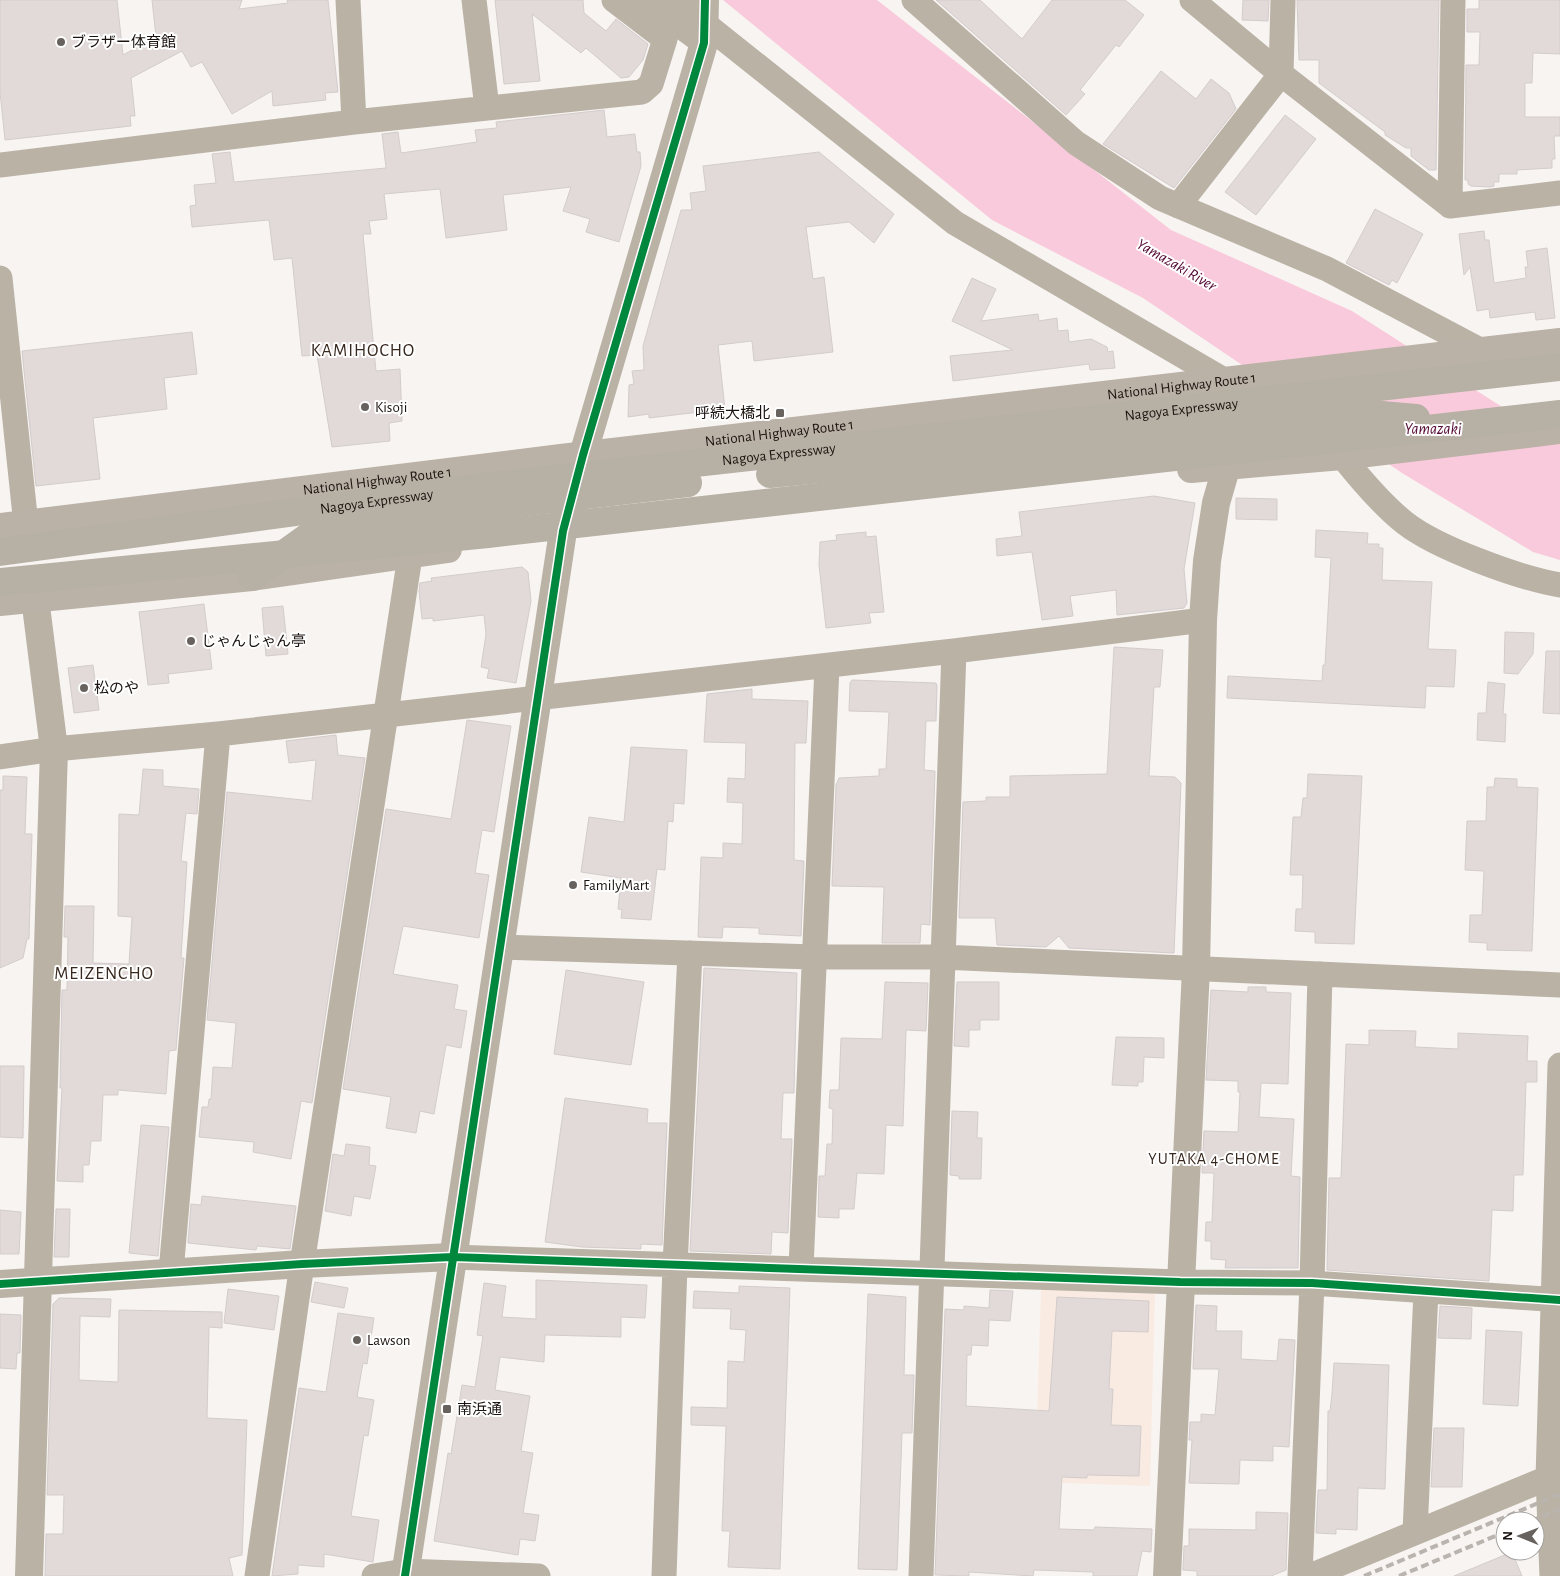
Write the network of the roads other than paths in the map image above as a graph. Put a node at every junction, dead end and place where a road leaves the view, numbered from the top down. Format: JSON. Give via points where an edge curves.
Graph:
{"nodes":[{"id":1,"x":348,"y":0,"type":"edge"},
{"id":2,"x":474,"y":0,"type":"edge"},
{"id":3,"x":614,"y":0,"type":"edge"},
{"id":4,"x":645,"y":0,"type":"edge"},
{"id":5,"x":675,"y":0,"type":"edge"},
{"id":6,"x":914,"y":0,"type":"edge"},
{"id":7,"x":1192,"y":0,"type":"edge"},
{"id":8,"x":1283,"y":0,"type":"edge"},
{"id":9,"x":1453,"y":0,"type":"edge"},
{"id":10,"x":705,"y":20,"type":"edge"},
{"id":11,"x":1281,"y":74,"type":"junction"},
{"id":12,"x":487,"y":108,"type":"junction"},
{"id":13,"x":354,"y":122,"type":"junction"},
{"id":14,"x":0,"y":165,"type":"edge"},
{"id":15,"x":1560,"y":193,"type":"edge"},
{"id":16,"x":1178,"y":206,"type":"junction"},
{"id":17,"x":1450,"y":206,"type":"junction"},
{"id":18,"x":0,"y":278,"type":"edge"},
{"id":19,"x":1560,"y":342,"type":"edge"},
{"id":20,"x":1482,"y":351,"type":"junction"},
{"id":21,"x":5,"y":364,"type":"edge"},
{"id":22,"x":1560,"y":367,"type":"edge"},
{"id":23,"x":1235,"y":379,"type":"junction"},
{"id":24,"x":1480,"y":424,"type":"junction"},
{"id":25,"x":1559,"y":425,"type":"edge"},
{"id":26,"x":583,"y":455,"type":"junction"},
{"id":27,"x":1352,"y":455,"type":"junction"},
{"id":28,"x":1227,"y":465,"type":"junction"},
{"id":29,"x":13,"y":526,"type":"edge"},
{"id":30,"x":563,"y":530,"type":"junction"},
{"id":31,"x":0,"y":552,"type":"edge"},
{"id":32,"x":410,"y":556,"type":"junction"},
{"id":33,"x":252,"y":577,"type":"junction"},
{"id":34,"x":0,"y":582,"type":"edge"},
{"id":35,"x":1560,"y":585,"type":"edge"},
{"id":36,"x":35,"y":598,"type":"junction"},
{"id":37,"x":0,"y":602,"type":"edge"},
{"id":38,"x":1203,"y":620,"type":"junction"},
{"id":39,"x":954,"y":651,"type":"junction"},
{"id":40,"x":826,"y":666,"type":"junction"},
{"id":41,"x":538,"y":696,"type":"junction"},
{"id":42,"x":387,"y":713,"type":"junction"},
{"id":43,"x":218,"y":734,"type":"junction"},
{"id":44,"x":54,"y":749,"type":"junction"},
{"id":45,"x":0,"y":757,"type":"edge"},
{"id":46,"x":500,"y":947,"type":"junction"},
{"id":47,"x":690,"y":954,"type":"junction"},
{"id":48,"x":813,"y":957,"type":"junction"},
{"id":49,"x":943,"y":957,"type":"junction"},
{"id":50,"x":1196,"y":969,"type":"junction"},
{"id":51,"x":1320,"y":974,"type":"junction"},
{"id":52,"x":1560,"y":985,"type":"edge"},
{"id":53,"x":1560,"y":1065,"type":"edge"},
{"id":54,"x":452,"y":1257,"type":"junction"},
{"id":55,"x":302,"y":1264,"type":"junction"},
{"id":56,"x":675,"y":1266,"type":"junction"},
{"id":57,"x":802,"y":1268,"type":"junction"},
{"id":58,"x":172,"y":1272,"type":"junction"},
{"id":59,"x":932,"y":1272,"type":"junction"},
{"id":60,"x":38,"y":1282,"type":"junction"},
{"id":61,"x":1180,"y":1282,"type":"junction"},
{"id":62,"x":1312,"y":1283,"type":"junction"},
{"id":63,"x":0,"y":1284,"type":"edge"},
{"id":64,"x":1426,"y":1291,"type":"junction"},
{"id":65,"x":1556,"y":1300,"type":"edge"},
{"id":66,"x":1554,"y":1475,"type":"edge"},
{"id":67,"x":1415,"y":1532,"type":"junction"},
{"id":68,"x":404,"y":1573,"type":"edge"},
{"id":69,"x":29,"y":1576,"type":"edge"},
{"id":70,"x":258,"y":1576,"type":"edge"},
{"id":71,"x":374,"y":1576,"type":"edge"},
{"id":72,"x":538,"y":1576,"type":"edge"},
{"id":73,"x":664,"y":1576,"type":"edge"},
{"id":74,"x":921,"y":1576,"type":"edge"},
{"id":75,"x":1167,"y":1576,"type":"edge"},
{"id":76,"x":1300,"y":1576,"type":"edge"},
{"id":77,"x":1310,"y":1576,"type":"edge"},
{"id":78,"x":1552,"y":1576,"type":"edge"}],
"edges":[{"from":1,"to":13,"type":"street"},
{"from":2,"to":12,"type":"street"},
{"from":3,"to":12,"type":"street","via":[[665,40],[651,84],[642,92]]},
{"from":4,"to":10,"type":"street"},
{"from":5,"to":10,"type":"street"},
{"from":6,"to":16,"type":"street","via":[[1076,143],[1160,198]]},
{"from":7,"to":11,"type":"street"},
{"from":8,"to":11,"type":"street"},
{"from":9,"to":17,"type":"street"},
{"from":10,"to":23,"type":"street","via":[[955,223]]},
{"from":10,"to":26,"type":"street"},
{"from":11,"to":16,"type":"street"},
{"from":11,"to":17,"type":"street"},
{"from":12,"to":13,"type":"street"},
{"from":13,"to":14,"type":"street"},
{"from":15,"to":17,"type":"street"},
{"from":16,"to":20,"type":"street","via":[[1327,269]]},
{"from":18,"to":21,"type":"street"},
{"from":19,"to":20,"type":"highway","name":"National Highway Route 1"},
{"from":20,"to":23,"type":"highway","name":"National Highway Route 1"},
{"from":21,"to":29,"type":"street"},
{"from":22,"to":31,"type":"highway","name":"Nagoya Expressway","bridge":true,"via":[[481,487]]},
{"from":23,"to":26,"type":"highway","name":"National Highway Route 1"},
{"from":24,"to":25,"type":"highway","bridge":true},
{"from":24,"to":33,"type":"highway","bridge":true,"via":[[1370,414],[769,474],[484,507],[319,529]]},
{"from":24,"to":34,"type":"highway","bridge":true,"via":[[488,534]]},
{"from":25,"to":27,"type":"highway"},
{"from":26,"to":29,"type":"highway","name":"National Highway Route 1"},
{"from":26,"to":30,"type":"street"},
{"from":27,"to":28,"type":"highway"},
{"from":27,"to":35,"type":"street","via":[[1363,483],[1406,523],[1444,546],[1538,581]]},
{"from":28,"to":30,"type":"highway"},
{"from":28,"to":38,"type":"street","via":[[1216,503],[1206,561]]},
{"from":30,"to":32,"type":"highway"},
{"from":30,"to":41,"type":"street"},
{"from":32,"to":33,"type":"highway"},
{"from":32,"to":42,"type":"street"},
{"from":33,"to":36,"type":"highway"},
{"from":36,"to":37,"type":"highway"},
{"from":36,"to":44,"type":"street"},
{"from":38,"to":39,"type":"street"},
{"from":38,"to":50,"type":"street"},
{"from":39,"to":40,"type":"street"},
{"from":39,"to":49,"type":"street"},
{"from":40,"to":41,"type":"street"},
{"from":40,"to":48,"type":"street"},
{"from":41,"to":42,"type":"street"},
{"from":41,"to":46,"type":"street"},
{"from":42,"to":43,"type":"street"},
{"from":42,"to":55,"type":"street"},
{"from":43,"to":44,"type":"street"},
{"from":43,"to":58,"type":"street"},
{"from":44,"to":45,"type":"street"},
{"from":44,"to":60,"type":"street"},
{"from":46,"to":47,"type":"street"},
{"from":46,"to":54,"type":"street"},
{"from":47,"to":48,"type":"street"},
{"from":47,"to":56,"type":"street"},
{"from":48,"to":49,"type":"street"},
{"from":48,"to":57,"type":"street"},
{"from":49,"to":50,"type":"street"},
{"from":49,"to":59,"type":"street"},
{"from":50,"to":51,"type":"street"},
{"from":50,"to":61,"type":"street"},
{"from":51,"to":52,"type":"street"},
{"from":51,"to":62,"type":"street"},
{"from":53,"to":65,"type":"street"},
{"from":54,"to":55,"type":"street"},
{"from":54,"to":56,"type":"street"},
{"from":54,"to":68,"type":"street"},
{"from":55,"to":58,"type":"street"},
{"from":55,"to":70,"type":"street"},
{"from":56,"to":57,"type":"street"},
{"from":56,"to":73,"type":"street"},
{"from":57,"to":59,"type":"street"},
{"from":58,"to":60,"type":"street"},
{"from":59,"to":61,"type":"street"},
{"from":59,"to":74,"type":"street"},
{"from":60,"to":63,"type":"street"},
{"from":60,"to":69,"type":"street"},
{"from":61,"to":62,"type":"street"},
{"from":61,"to":75,"type":"street"},
{"from":62,"to":64,"type":"street"},
{"from":62,"to":76,"type":"street"},
{"from":64,"to":65,"type":"street"},
{"from":64,"to":67,"type":"street"},
{"from":65,"to":66,"type":"street"},
{"from":66,"to":67,"type":"street"},
{"from":66,"to":78,"type":"street"},
{"from":67,"to":77,"type":"street"},
{"from":68,"to":71,"type":"street"},
{"from":68,"to":72,"type":"street"}]}
